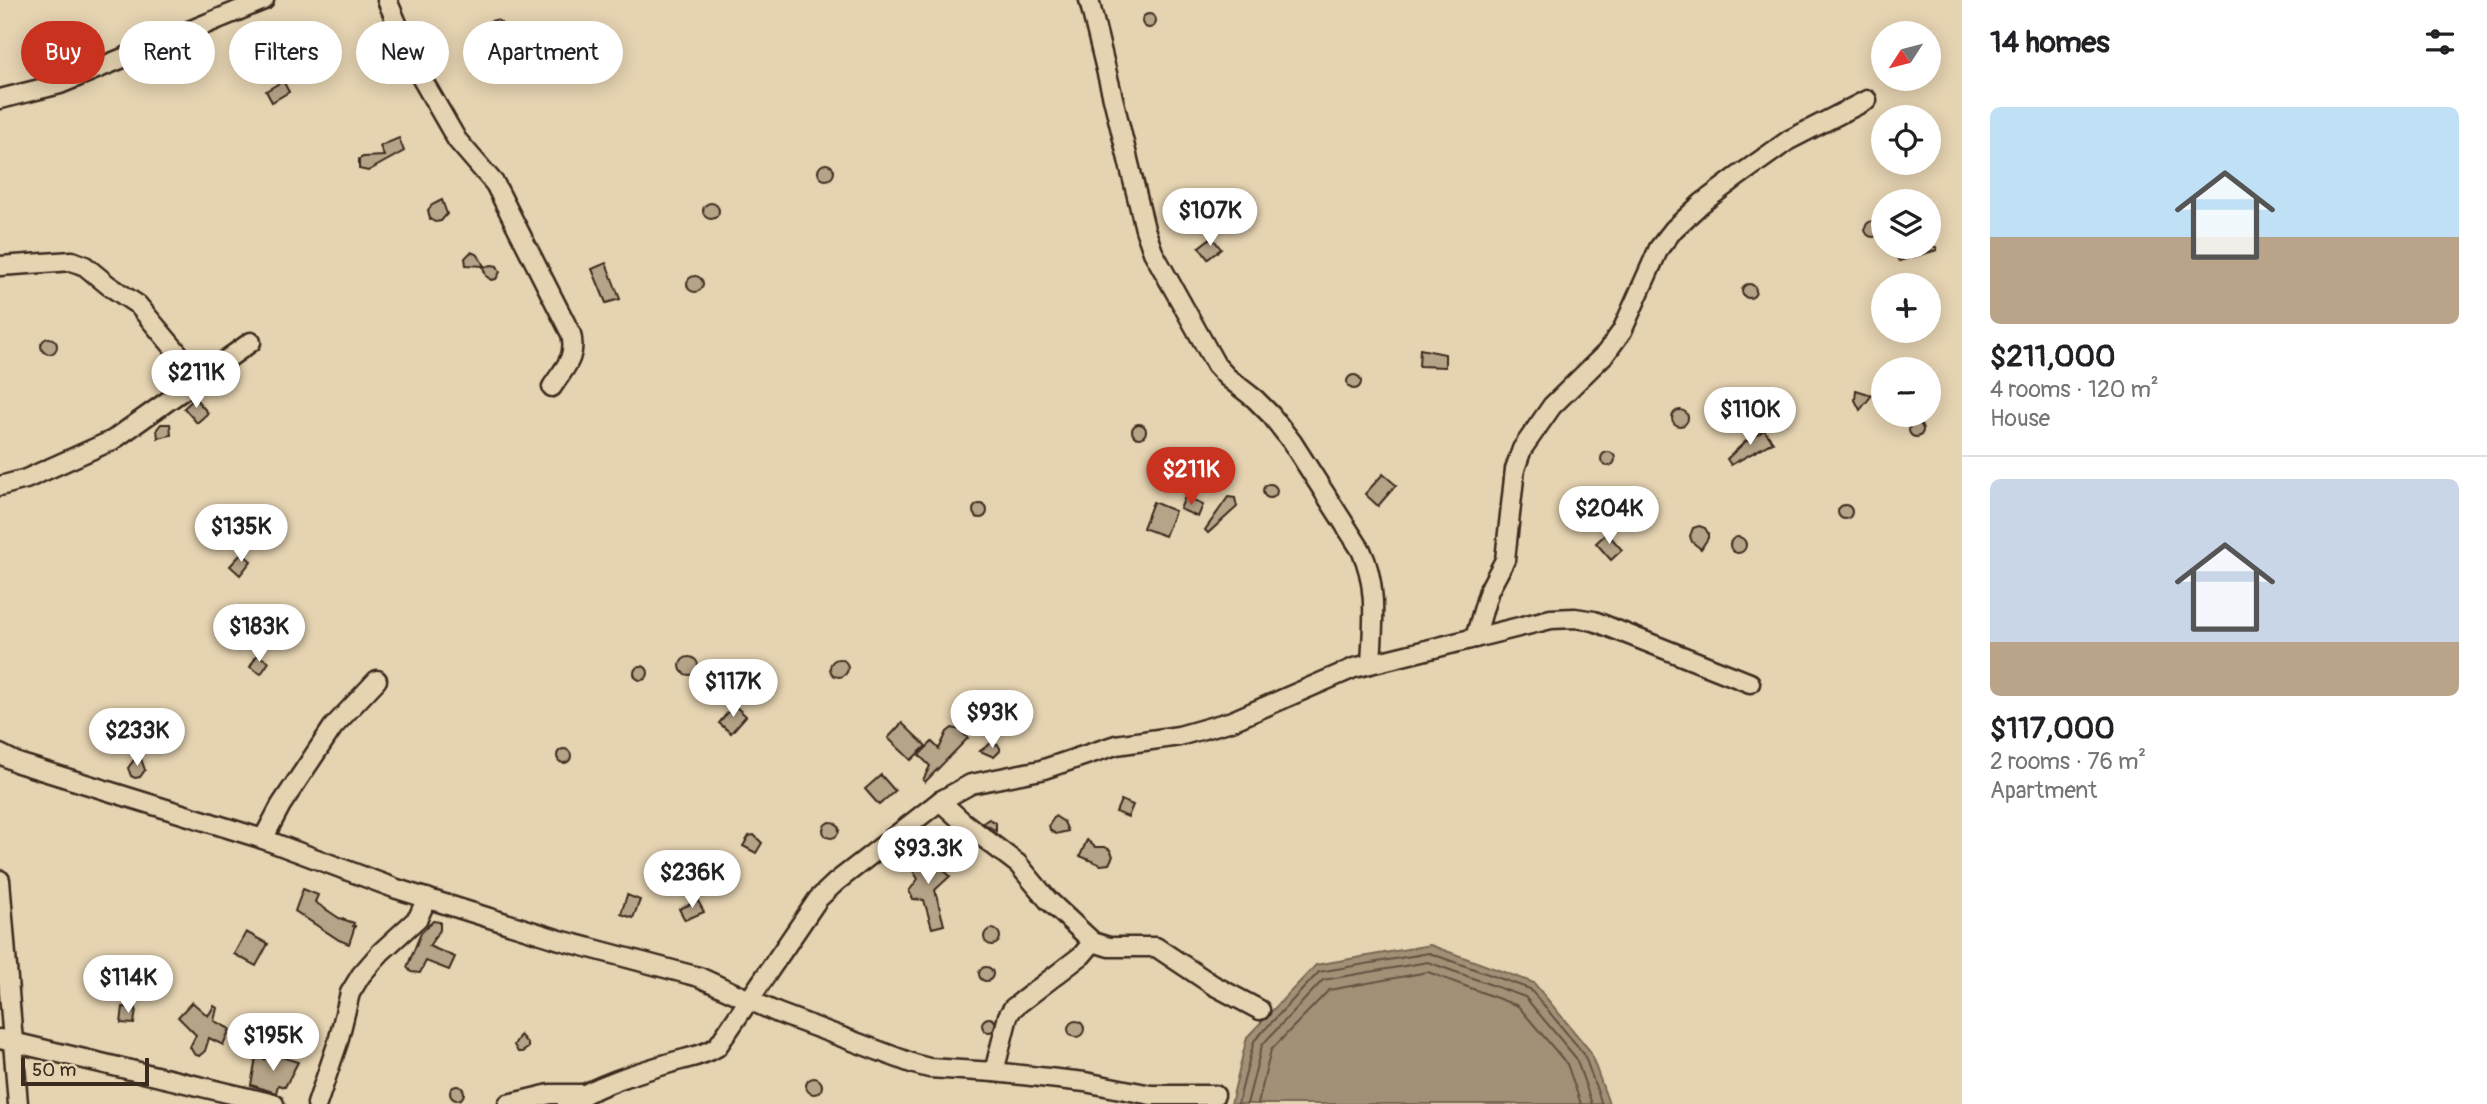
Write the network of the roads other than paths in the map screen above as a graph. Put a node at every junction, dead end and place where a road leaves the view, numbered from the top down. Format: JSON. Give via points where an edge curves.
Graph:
{"nodes":[{"id":1,"x":264,"y":0,"type":"edge"},
{"id":2,"x":387,"y":0,"type":"edge"},
{"id":3,"x":1088,"y":0,"type":"edge"},
{"id":4,"x":0,"y":99,"type":"edge"},
{"id":5,"x":1867,"y":100,"type":"dead end"},
{"id":6,"x":0,"y":265,"type":"edge"},
{"id":7,"x":251,"y":342,"type":"dead end"},
{"id":8,"x":199,"y":378,"type":"junction"},
{"id":9,"x":552,"y":387,"type":"dead end"},
{"id":10,"x":0,"y":486,"type":"edge"},
{"id":11,"x":1475,"y":638,"type":"junction"},
{"id":12,"x":1371,"y":663,"type":"junction"},
{"id":13,"x":377,"y":680,"type":"dead end"},
{"id":14,"x":1750,"y":683,"type":"dead end"},
{"id":15,"x":0,"y":754,"type":"edge"},
{"id":16,"x":940,"y":801,"type":"junction"},
{"id":17,"x":263,"y":839,"type":"junction"},
{"id":18,"x":0,"y":880,"type":"edge"},
{"id":19,"x":427,"y":898,"type":"junction"},
{"id":20,"x":1094,"y":942,"type":"junction"},
{"id":21,"x":748,"y":1000,"type":"junction"},
{"id":22,"x":1260,"y":1010,"type":"dead end"},
{"id":23,"x":7,"y":1040,"type":"edge"},
{"id":24,"x":994,"y":1072,"type":"junction"},
{"id":25,"x":583,"y":1094,"type":"junction"},
{"id":26,"x":1215,"y":1096,"type":"dead end"},
{"id":27,"x":18,"y":1104,"type":"edge"},
{"id":28,"x":274,"y":1104,"type":"edge"},
{"id":29,"x":317,"y":1104,"type":"edge"},
{"id":30,"x":508,"y":1104,"type":"edge"},
{"id":31,"x":567,"y":1104,"type":"edge"}],
"edges":[{"from":1,"to":4,"type":"street","via":[[60,84]]},
{"from":2,"to":9,"type":"street","via":[[418,72],[457,140],[495,184],[571,334],[575,347],[571,359]]},
{"from":3,"to":12,"type":"street","via":[[1153,252],[1216,365],[1271,415],[1292,442],[1365,558],[1372,582]]},
{"from":5,"to":11,"type":"street","via":[[1789,140],[1737,177],[1702,203],[1659,248],[1622,331],[1552,406],[1522,449],[1505,560],[1489,590]]},
{"from":6,"to":8,"type":"street","via":[[72,261],[85,266],[138,305]]},
{"from":7,"to":8,"type":"street"},
{"from":8,"to":10,"type":"street","via":[[113,440]]},
{"from":11,"to":12,"type":"street"},
{"from":11,"to":14,"type":"street","via":[[1551,619],[1594,621]]},
{"from":12,"to":16,"type":"street","via":[[1232,721],[1179,736],[1116,745],[1041,770],[971,784]]},
{"from":13,"to":17,"type":"street","via":[[333,727]]},
{"from":15,"to":17,"type":"street"},
{"from":16,"to":20,"type":"street","via":[[1018,864],[1046,899]]},
{"from":16,"to":21,"type":"street","via":[[818,899]]},
{"from":17,"to":19,"type":"street"},
{"from":18,"to":23,"type":"street"},
{"from":19,"to":21,"type":"street","via":[[560,940],[674,968]]},
{"from":19,"to":29,"type":"street","via":[[418,918],[381,952],[350,993]]},
{"from":20,"to":22,"type":"street","via":[[1110,947],[1156,947]]},
{"from":20,"to":24,"type":"street","via":[[1013,1008]]},
{"from":21,"to":24,"type":"street","via":[[914,1064]]},
{"from":21,"to":25,"type":"street","via":[[709,1052]]},
{"from":23,"to":27,"type":"street"},
{"from":23,"to":28,"type":"street"},
{"from":24,"to":26,"type":"street","via":[[1151,1095]]},
{"from":25,"to":30,"type":"street","via":[[550,1094]]},
{"from":25,"to":31,"type":"street"}]}
